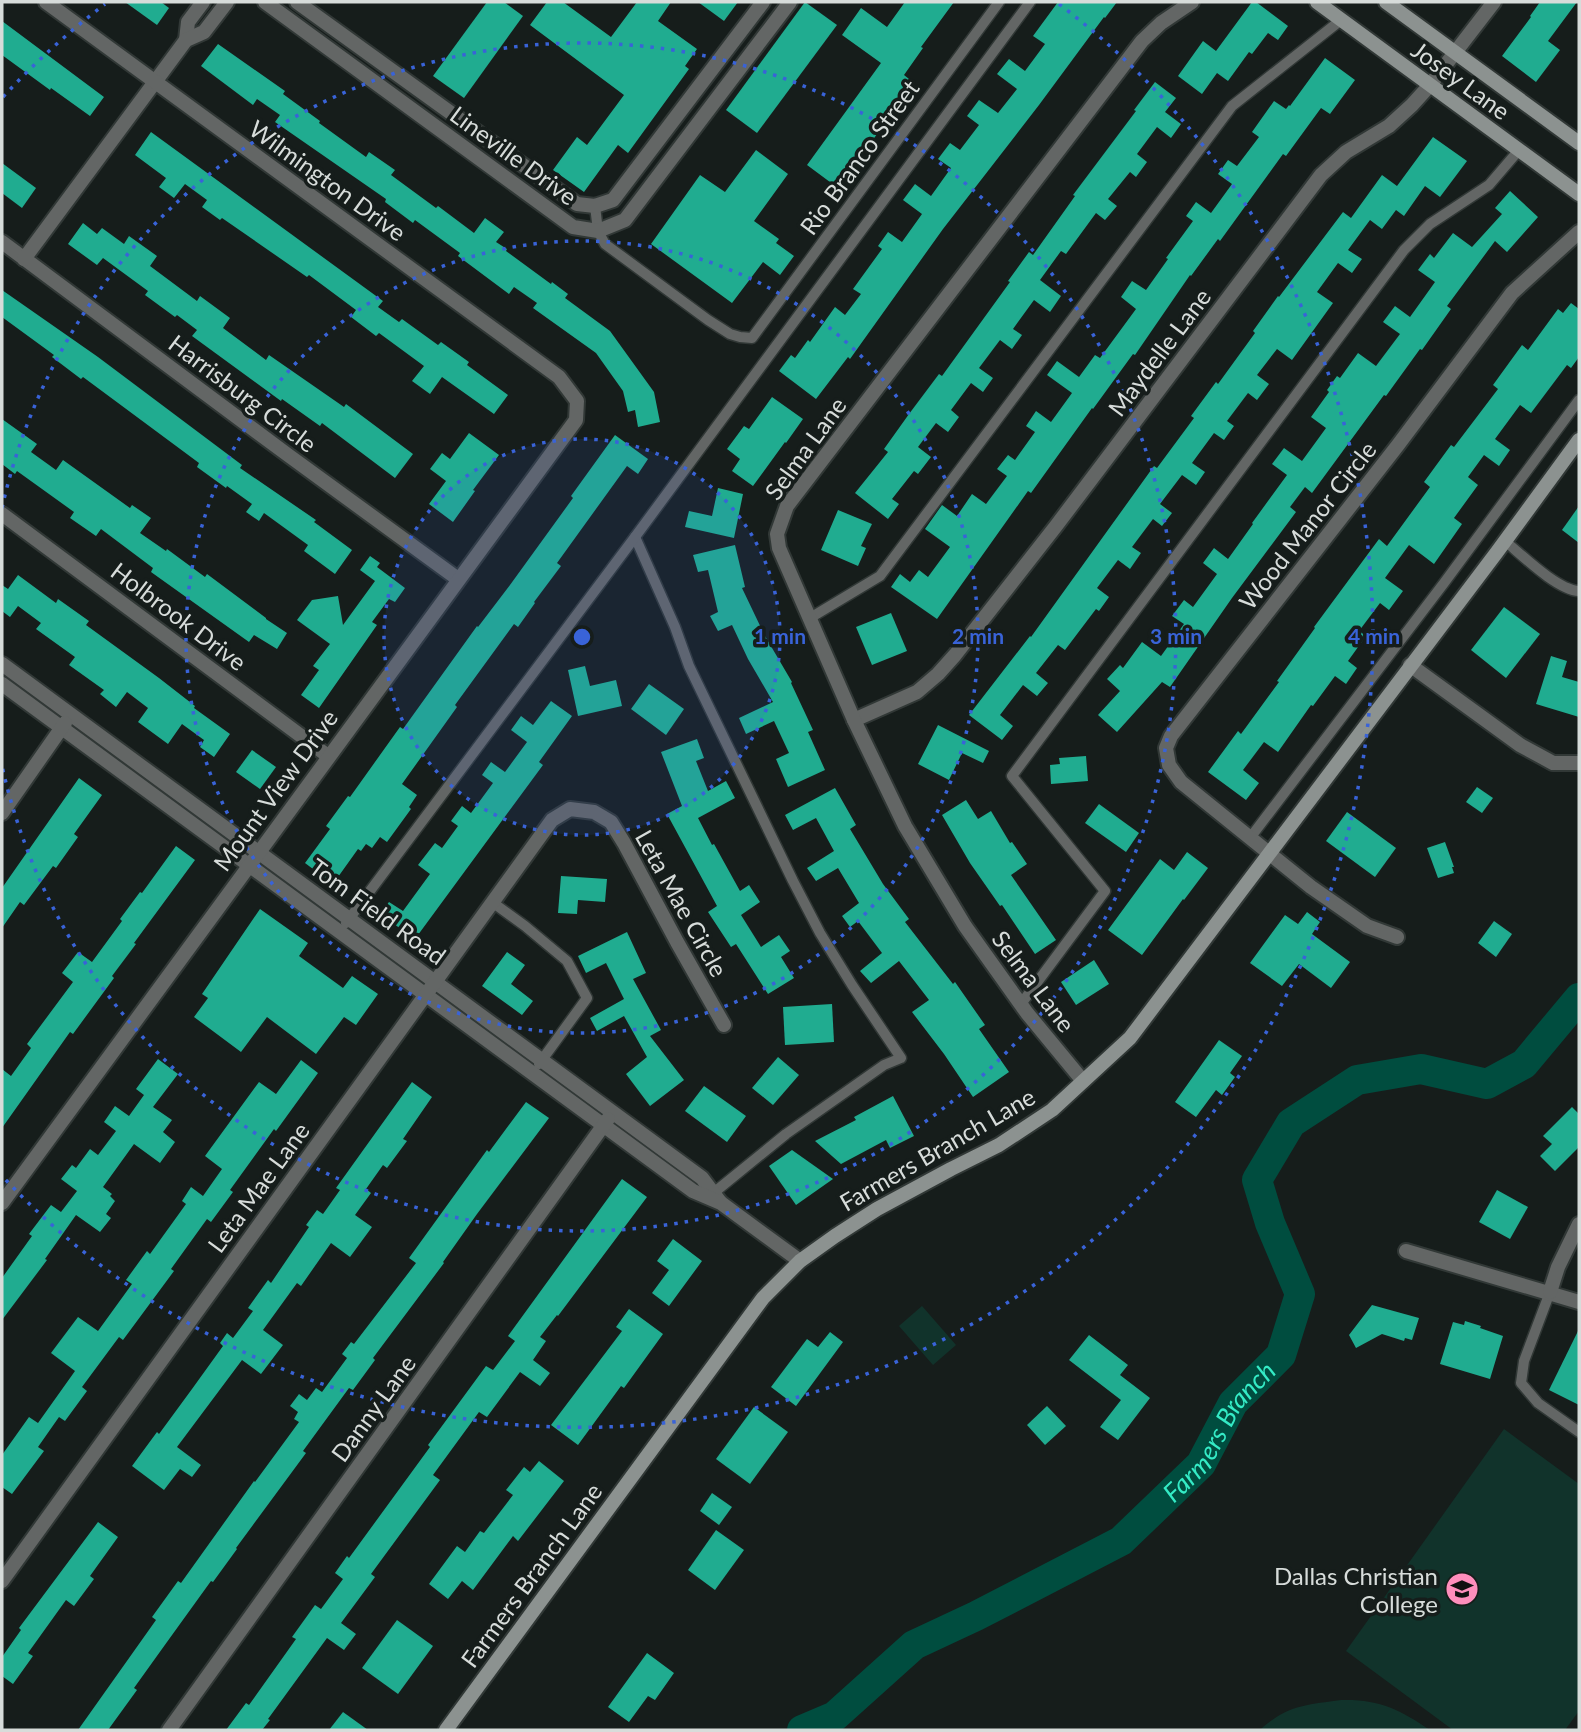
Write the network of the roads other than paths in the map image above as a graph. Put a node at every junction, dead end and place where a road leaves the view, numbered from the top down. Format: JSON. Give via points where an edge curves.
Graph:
{"nodes":[{"id":1,"x":46,"y":2,"type":"edge"},
{"id":2,"x":203,"y":2,"type":"edge"},
{"id":3,"x":227,"y":2,"type":"edge"},
{"id":4,"x":297,"y":2,"type":"edge"},
{"id":5,"x":763,"y":2,"type":"edge"},
{"id":6,"x":790,"y":2,"type":"edge"},
{"id":7,"x":999,"y":2,"type":"edge"},
{"id":8,"x":1030,"y":2,"type":"edge"},
{"id":9,"x":1192,"y":2,"type":"edge"},
{"id":10,"x":1317,"y":2,"type":"edge"},
{"id":11,"x":1386,"y":2,"type":"edge"},
{"id":12,"x":1494,"y":2,"type":"edge"},
{"id":13,"x":270,"y":3,"type":"edge"},
{"id":14,"x":1341,"y":20,"type":"junction"},
{"id":15,"x":186,"y":40,"type":"junction"},
{"id":16,"x":1456,"y":52,"type":"junction"},
{"id":17,"x":155,"y":82,"type":"junction"},
{"id":18,"x":1430,"y":86,"type":"junction"},
{"id":19,"x":1579,"y":141,"type":"edge"},
{"id":20,"x":1519,"y":150,"type":"junction"},
{"id":21,"x":1579,"y":194,"type":"edge"},
{"id":22,"x":595,"y":206,"type":"junction"},
{"id":23,"x":598,"y":231,"type":"junction"},
{"id":24,"x":1579,"y":232,"type":"edge"},
{"id":25,"x":2,"y":242,"type":"edge"},
{"id":26,"x":24,"y":259,"type":"junction"},
{"id":27,"x":1579,"y":400,"type":"edge"},
{"id":28,"x":577,"y":401,"type":"joint"},
{"id":29,"x":1579,"y":440,"type":"edge"},
{"id":30,"x":2,"y":514,"type":"edge"},
{"id":31,"x":635,"y":537,"type":"junction"},
{"id":32,"x":1505,"y":541,"type":"junction"},
{"id":33,"x":458,"y":579,"type":"junction"},
{"id":34,"x":1579,"y":591,"type":"edge"},
{"id":35,"x":810,"y":618,"type":"junction"},
{"id":36,"x":2,"y":664,"type":"edge"},
{"id":37,"x":1410,"y":665,"type":"junction"},
{"id":38,"x":2,"y":684,"type":"edge"},
{"id":39,"x":71,"y":715,"type":"junction"},
{"id":40,"x":854,"y":720,"type":"junction"},
{"id":41,"x":62,"y":728,"type":"junction"},
{"id":42,"x":328,"y":756,"type":"junction"},
{"id":43,"x":1579,"y":763,"type":"edge"},
{"id":44,"x":2,"y":813,"type":"edge"},
{"id":45,"x":552,"y":820,"type":"joint"},
{"id":46,"x":1250,"y":838,"type":"junction"},
{"id":47,"x":258,"y":852,"type":"junction"},
{"id":48,"x":1270,"y":853,"type":"junction"},
{"id":49,"x":248,"y":865,"type":"junction"},
{"id":50,"x":492,"y":902,"type":"junction"},
{"id":51,"x":349,"y":919,"type":"junction"},
{"id":52,"x":340,"y":932,"type":"junction"},
{"id":53,"x":1397,"y":937,"type":"dead end"},
{"id":54,"x":435,"y":982,"type":"junction"},
{"id":55,"x":425,"y":995,"type":"junction"},
{"id":56,"x":1021,"y":1004,"type":"junction"},
{"id":57,"x":724,"y":1026,"type":"dead end"},
{"id":58,"x":542,"y":1060,"type":"junction"},
{"id":59,"x":532,"y":1073,"type":"junction"},
{"id":60,"x":1083,"y":1081,"type":"junction"},
{"id":61,"x":613,"y":1112,"type":"junction"},
{"id":62,"x":603,"y":1125,"type":"junction"},
{"id":63,"x":714,"y":1198,"type":"junction"},
{"id":64,"x":2,"y":1203,"type":"edge"},
{"id":65,"x":1579,"y":1224,"type":"edge"},
{"id":66,"x":1406,"y":1251,"type":"dead end"},
{"id":67,"x":800,"y":1261,"type":"junction"},
{"id":68,"x":1550,"y":1293,"type":"junction"},
{"id":69,"x":1579,"y":1302,"type":"edge"},
{"id":70,"x":1579,"y":1432,"type":"edge"},
{"id":71,"x":2,"y":1581,"type":"edge"},
{"id":72,"x":169,"y":1730,"type":"edge"},
{"id":73,"x":446,"y":1730,"type":"edge"}],
"edges":[{"from":1,"to":17,"type":"street","name":"Wilmington Drive"},
{"from":2,"to":15,"type":"street","via":[[188,22]]},
{"from":3,"to":15,"type":"street","via":[[204,32]]},
{"from":4,"to":22,"type":"street","name":"Lineville Drive","via":[[577,204]]},
{"from":5,"to":22,"type":"street","name":"Lineville Drive","via":[[613,200]]},
{"from":6,"to":23,"type":"street","via":[[625,220]]},
{"from":7,"to":23,"type":"lane","name":"Rio Branco Street","via":[[752,338],[730,334],[709,320],[605,244]]},
{"from":8,"to":31,"type":"lane"},
{"from":9,"to":35,"type":"street","name":"Selma Lane","via":[[1142,41],[787,506],[777,534],[779,548]]},
{"from":10,"to":14,"type":"street","name":"Josey Lane"},
{"from":11,"to":16,"type":"street","name":"Josey Lane"},
{"from":12,"to":16,"type":"street","name":"Maydelle Lane"},
{"from":13,"to":23,"type":"street","name":"Lineville Drive","via":[[573,227]]},
{"from":14,"to":18,"type":"street","name":"Josey Lane"},
{"from":14,"to":35,"type":"lane","via":[[1232,106],[880,576]]},
{"from":15,"to":17,"type":"street"},
{"from":16,"to":18,"type":"street","name":"Maydelle Lane"},
{"from":16,"to":19,"type":"street","name":"Josey Lane"},
{"from":17,"to":26,"type":"street"},
{"from":17,"to":28,"type":"street","name":"Wilmington Drive","via":[[559,377]]},
{"from":18,"to":20,"type":"street","name":"Josey Lane"},
{"from":18,"to":40,"type":"street","name":"Maydelle Lane","via":[[1389,126],[1346,152],[1321,175],[956,655],[916,692]]},
{"from":20,"to":21,"type":"street","name":"Josey Lane"},
{"from":20,"to":56,"type":"lane","via":[[1489,185],[1430,224],[1405,250],[1012,776],[1105,891]]},
{"from":22,"to":23,"type":"lane"},
{"from":24,"to":46,"type":"street","name":"Wood Manor Circle","via":[[1512,293],[1171,736],[1169,765],[1181,782]]},
{"from":25,"to":26,"type":"street","name":"Harrisburg Circle"},
{"from":26,"to":33,"type":"street","name":"Harrisburg Circle"},
{"from":27,"to":46,"type":"lane"},
{"from":28,"to":33,"type":"street","name":"Mount View Drive","via":[[576,420]]},
{"from":29,"to":32,"type":"street","name":"Farmers Branch Lane"},
{"from":30,"to":42,"type":"street","name":"Holbrook Drive"},
{"from":31,"to":51,"type":"lane"},
{"from":31,"to":63,"type":"lane","via":[[689,666],[793,881],[820,933],[901,1058],[786,1134]]},
{"from":32,"to":34,"type":"lane","via":[[1549,578]]},
{"from":32,"to":37,"type":"street","name":"Farmers Branch Lane"},
{"from":33,"to":42,"type":"street","name":"Mount View Drive"},
{"from":35,"to":40,"type":"street","name":"Selma Lane"},
{"from":36,"to":39,"type":"street","name":"Tom Field Road"},
{"from":37,"to":43,"type":"street","via":[[1520,745],[1553,763]]},
{"from":37,"to":48,"type":"street","name":"Farmers Branch Lane"},
{"from":38,"to":41,"type":"street","name":"Tom Field Road"},
{"from":39,"to":41,"type":"street"},
{"from":39,"to":47,"type":"street","name":"Tom Field Road"},
{"from":40,"to":56,"type":"street","name":"Selma Lane","via":[[905,826],[965,926]]},
{"from":41,"to":44,"type":"street"},
{"from":41,"to":49,"type":"street","name":"Tom Field Road"},
{"from":42,"to":47,"type":"street","name":"Mount View Drive"},
{"from":45,"to":50,"type":"street","name":"Leta Mae Lane"},
{"from":45,"to":57,"type":"street","name":"Leta Mae Circle","via":[[570,809],[594,812],[611,822]]},
{"from":46,"to":48,"type":"street","name":"Wood Manor Circle"},
{"from":47,"to":49,"type":"street","name":"Mount View Drive"},
{"from":47,"to":51,"type":"street","name":"Tom Field Road"},
{"from":48,"to":53,"type":"street","name":"Wood Manor Circle","via":[[1367,926]]},
{"from":48,"to":60,"type":"street","name":"Farmers Branch Lane","via":[[1130,1038]]},
{"from":49,"to":52,"type":"street","name":"Tom Field Road"},
{"from":49,"to":64,"type":"street","name":"Mount View Drive"},
{"from":50,"to":54,"type":"street","name":"Leta Mae Lane"},
{"from":50,"to":58,"type":"lane","via":[[567,961],[587,998]]},
{"from":51,"to":52,"type":"lane"},
{"from":51,"to":54,"type":"street","name":"Tom Field Road"},
{"from":52,"to":55,"type":"street","name":"Tom Field Road"},
{"from":54,"to":55,"type":"street","name":"Leta Mae Lane"},
{"from":54,"to":58,"type":"street","name":"Tom Field Road"},
{"from":55,"to":59,"type":"street","name":"Tom Field Road"},
{"from":55,"to":71,"type":"street","name":"Leta Mae Lane"},
{"from":56,"to":60,"type":"street","name":"Selma Lane"},
{"from":58,"to":59,"type":"lane"},
{"from":58,"to":61,"type":"street","name":"Tom Field Road"},
{"from":59,"to":62,"type":"street","name":"Tom Field Road"},
{"from":60,"to":67,"type":"street","name":"Farmers Branch Lane","via":[[1052,1110],[999,1145],[877,1209]]},
{"from":61,"to":62,"type":"street","name":"Danny Lane"},
{"from":61,"to":63,"type":"street","name":"Tom Field Road","via":[[702,1178]]},
{"from":62,"to":63,"type":"street","name":"Tom Field Road","via":[[693,1191]]},
{"from":62,"to":72,"type":"street","name":"Danny Lane"},
{"from":63,"to":67,"type":"street","name":"Tom Field Road"},
{"from":65,"to":68,"type":"street"},
{"from":66,"to":68,"type":"street"},
{"from":67,"to":73,"type":"street","name":"Farmers Branch Lane","via":[[764,1298]]},
{"from":68,"to":69,"type":"street"},
{"from":68,"to":70,"type":"lane","via":[[1524,1361],[1521,1383],[1538,1403]]}]}
